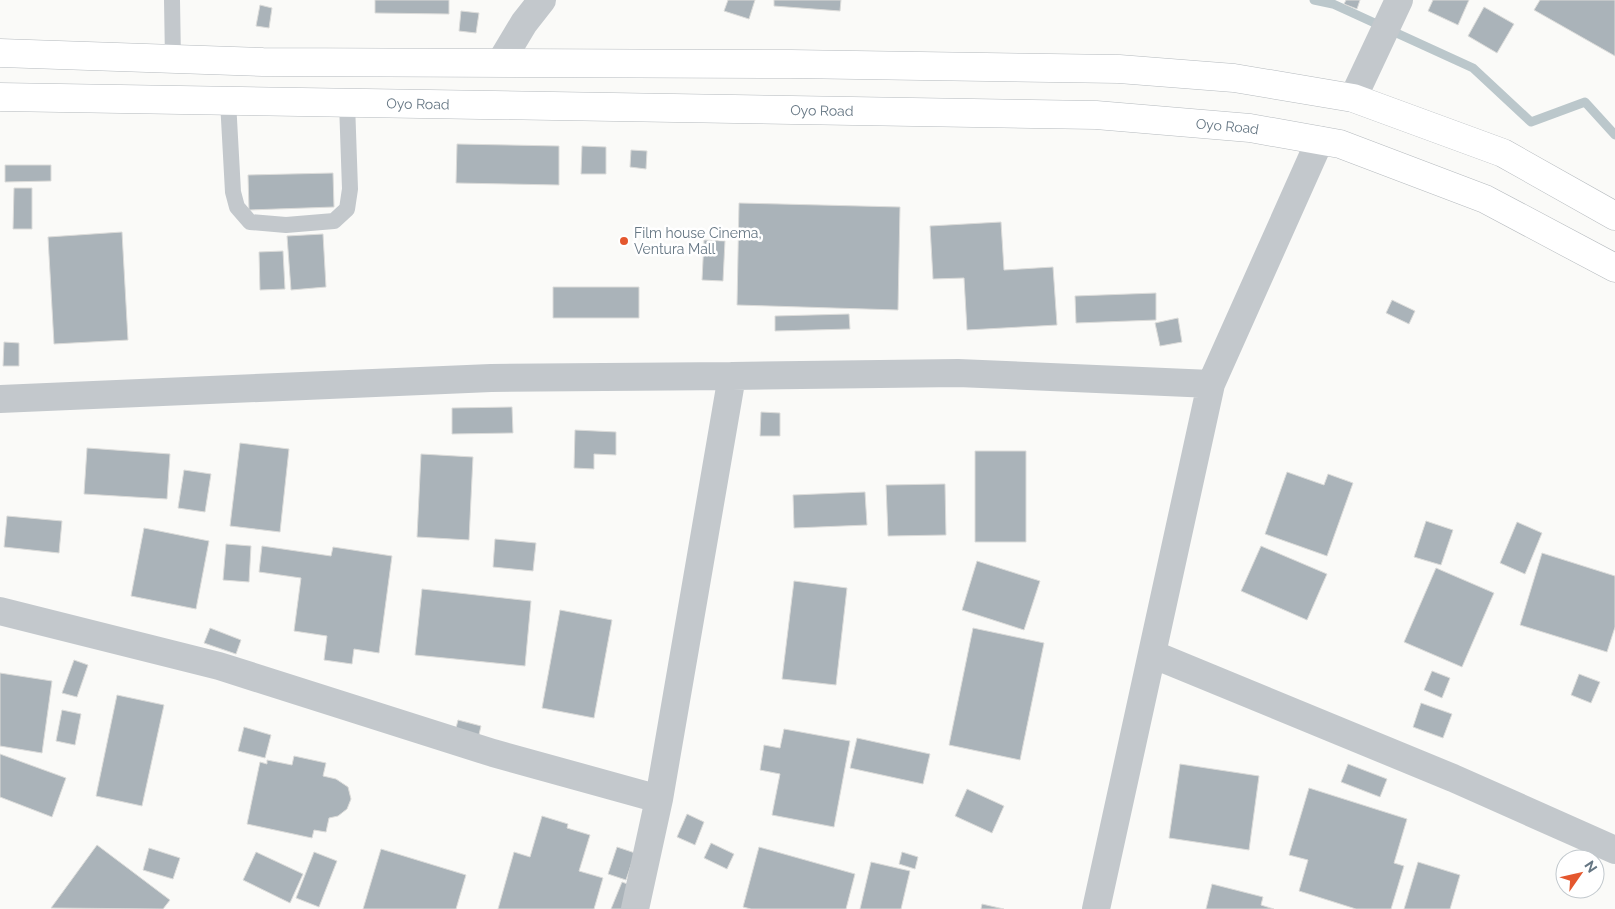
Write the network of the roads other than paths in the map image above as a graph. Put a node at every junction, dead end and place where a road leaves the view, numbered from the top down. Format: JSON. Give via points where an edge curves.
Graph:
{"nodes":[{"id":1,"x":172,"y":0,"type":"edge"},
{"id":2,"x":542,"y":0,"type":"edge"},
{"id":3,"x":1399,"y":0,"type":"edge"},
{"id":4,"x":0,"y":53,"type":"edge"},
{"id":5,"x":173,"y":60,"type":"junction"},
{"id":6,"x":500,"y":63,"type":"junction"},
{"id":7,"x":0,"y":97,"type":"edge"},
{"id":8,"x":1353,"y":98,"type":"junction"},
{"id":9,"x":228,"y":101,"type":"junction"},
{"id":10,"x":347,"y":103,"type":"junction"},
{"id":11,"x":1320,"y":140,"type":"junction"},
{"id":12,"x":1615,"y":216,"type":"edge"},
{"id":13,"x":1615,"y":268,"type":"edge"},
{"id":14,"x":732,"y":376,"type":"junction"},
{"id":15,"x":1211,"y":384,"type":"junction"},
{"id":16,"x":0,"y":398,"type":"edge"},
{"id":17,"x":0,"y":611,"type":"edge"},
{"id":18,"x":1152,"y":654,"type":"junction"},
{"id":19,"x":660,"y":799,"type":"junction"},
{"id":20,"x":1615,"y":850,"type":"edge"},
{"id":21,"x":635,"y":909,"type":"edge"},
{"id":22,"x":1096,"y":909,"type":"edge"}],
"edges":[{"from":1,"to":5,"type":"lane"},
{"from":2,"to":6,"type":"street"},
{"from":3,"to":8,"type":"street"},
{"from":4,"to":5,"type":"main road"},
{"from":5,"to":6,"type":"main road"},
{"from":6,"to":8,"type":"main road","via":[[1119,69],[1234,78]]},
{"from":7,"to":9,"type":"main road","name":"Oyo Road"},
{"from":8,"to":12,"type":"main road","via":[[1503,153]]},
{"from":9,"to":10,"type":"main road","name":"Oyo Road"},
{"from":9,"to":10,"type":"lane","via":[[233,192],[237,207],[250,222],[286,225],[334,221],[347,209],[350,189]]},
{"from":10,"to":11,"type":"main road","name":"Oyo Road","via":[[1096,115],[1250,128]]},
{"from":11,"to":13,"type":"main road","name":"Oyo Road","via":[[1340,144],[1485,199]]},
{"from":11,"to":15,"type":"street"},
{"from":14,"to":15,"type":"street","via":[[958,372]]},
{"from":14,"to":16,"type":"street","via":[[490,378]]},
{"from":14,"to":19,"type":"street"},
{"from":15,"to":18,"type":"street"},
{"from":17,"to":19,"type":"street","via":[[219,666],[492,753]]},
{"from":18,"to":20,"type":"street","via":[[1453,778]]},
{"from":18,"to":22,"type":"street"},
{"from":19,"to":21,"type":"street"}]}
